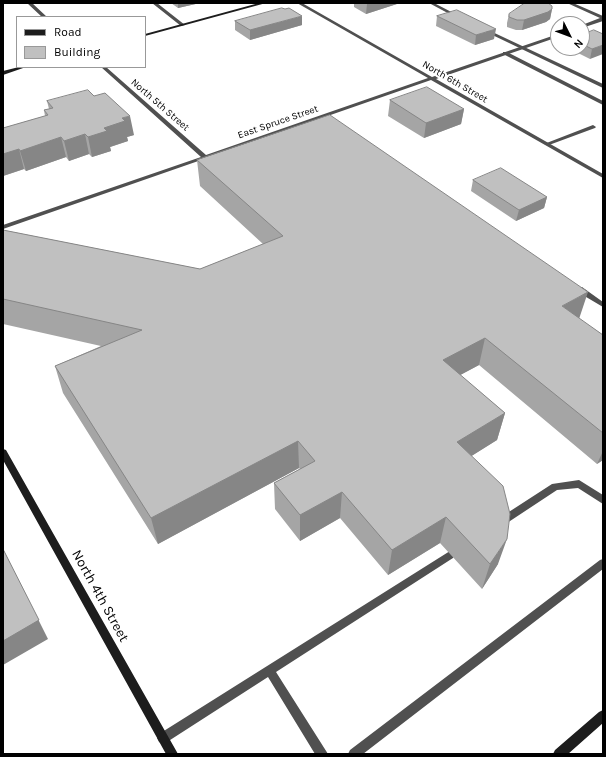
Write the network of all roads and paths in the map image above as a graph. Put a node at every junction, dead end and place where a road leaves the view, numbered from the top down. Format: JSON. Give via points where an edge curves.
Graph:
{"nodes":[{"id":1,"x":28,"y":3,"type":"edge"},
{"id":2,"x":154,"y":3,"type":"edge"},
{"id":3,"x":264,"y":3,"type":"edge"},
{"id":4,"x":299,"y":3,"type":"edge"},
{"id":5,"x":431,"y":3,"type":"edge"},
{"id":6,"x":569,"y":3,"type":"edge"},
{"id":7,"x":44,"y":16,"type":"edge"},
{"id":8,"x":603,"y":18,"type":"edge"},
{"id":9,"x":466,"y":20,"type":"edge"},
{"id":10,"x":590,"y":23,"type":"edge"},
{"id":11,"x":183,"y":25,"type":"junction"},
{"id":12,"x":480,"y":27,"type":"edge"},
{"id":13,"x":146,"y":35,"type":"edge"},
{"id":14,"x":550,"y":38,"type":"edge"},
{"id":15,"x":521,"y":48,"type":"junction"},
{"id":16,"x":505,"y":53,"type":"junction"},
{"id":17,"x":20,"y":68,"type":"edge"},
{"id":18,"x":104,"y":68,"type":"edge"},
{"id":19,"x":3,"y":72,"type":"edge"},
{"id":20,"x":431,"y":79,"type":"junction"},
{"id":21,"x":603,"y":86,"type":"edge"},
{"id":22,"x":603,"y":103,"type":"edge"},
{"id":23,"x":325,"y":115,"type":"junction"},
{"id":24,"x":331,"y":120,"type":"edge"},
{"id":25,"x":593,"y":127,"type":"dead end"},
{"id":26,"x":547,"y":144,"type":"junction"},
{"id":27,"x":205,"y":157,"type":"junction"},
{"id":28,"x":603,"y":176,"type":"edge"},
{"id":29,"x":3,"y":227,"type":"edge"},
{"id":30,"x":571,"y":283,"type":"edge"},
{"id":31,"x":603,"y":305,"type":"edge"},
{"id":32,"x":3,"y":452,"type":"edge"},
{"id":33,"x":603,"y":500,"type":"edge"},
{"id":34,"x":498,"y":524,"type":"edge"},
{"id":35,"x":450,"y":555,"type":"dead end"},
{"id":36,"x":603,"y":563,"type":"edge"},
{"id":37,"x":269,"y":670,"type":"junction"},
{"id":38,"x":603,"y":716,"type":"edge"},
{"id":39,"x":163,"y":738,"type":"junction"},
{"id":40,"x":172,"y":754,"type":"edge"},
{"id":41,"x":322,"y":754,"type":"edge"},
{"id":42,"x":354,"y":754,"type":"edge"},
{"id":43,"x":559,"y":754,"type":"edge"}],
"edges":[{"from":1,"to":7,"type":"street"},
{"from":2,"to":11,"type":"street"},
{"from":3,"to":11,"type":"main road"},
{"from":4,"to":20,"type":"street","name":"North 6th Street"},
{"from":5,"to":9,"type":"street"},
{"from":6,"to":8,"type":"street"},
{"from":8,"to":10,"type":"street"},
{"from":11,"to":13,"type":"main road"},
{"from":12,"to":15,"type":"street"},
{"from":14,"to":15,"type":"street","name":"East Spruce Street"},
{"from":15,"to":16,"type":"street","name":"East Spruce Street"},
{"from":15,"to":21,"type":"street"},
{"from":16,"to":20,"type":"street","name":"East Spruce Street"},
{"from":16,"to":22,"type":"street"},
{"from":17,"to":19,"type":"main road"},
{"from":18,"to":27,"type":"street","name":"North 5th Street"},
{"from":20,"to":23,"type":"street","name":"East Spruce Street"},
{"from":20,"to":26,"type":"street","name":"North 6th Street"},
{"from":23,"to":24,"type":"street"},
{"from":23,"to":27,"type":"street","name":"East Spruce Street"},
{"from":25,"to":26,"type":"street"},
{"from":26,"to":28,"type":"street","name":"North 6th Street"},
{"from":27,"to":29,"type":"street","name":"East Spruce Street"},
{"from":30,"to":31,"type":"street"},
{"from":32,"to":39,"type":"main road","name":"North 4th Street"},
{"from":33,"to":34,"type":"street","via":[[579,484],[555,487]]},
{"from":35,"to":37,"type":"street"},
{"from":36,"to":42,"type":"street"},
{"from":37,"to":39,"type":"street"},
{"from":37,"to":41,"type":"street"},
{"from":38,"to":43,"type":"main road"},
{"from":39,"to":40,"type":"main road","name":"North 4th Street"}]}
